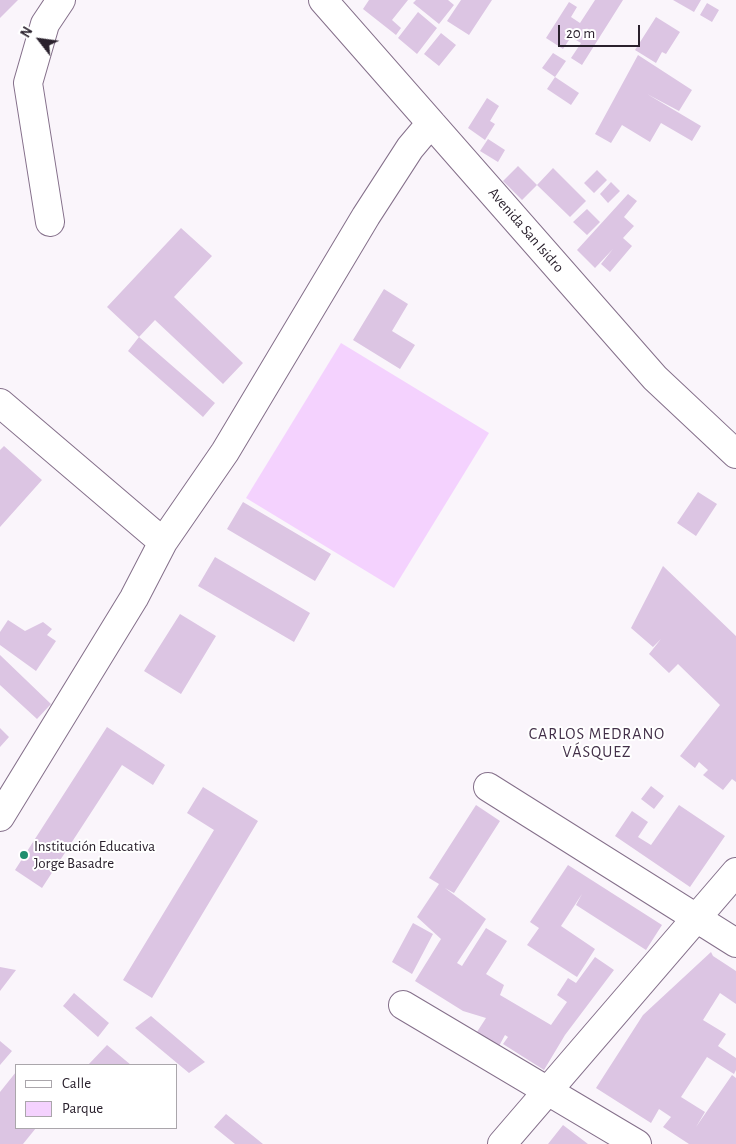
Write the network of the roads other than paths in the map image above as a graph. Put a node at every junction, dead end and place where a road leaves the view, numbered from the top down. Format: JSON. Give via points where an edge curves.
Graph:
{"nodes":[{"id":1,"x":60,"y":0,"type":"edge"},
{"id":2,"x":323,"y":0,"type":"edge"},
{"id":3,"x":431,"y":123,"type":"junction"},
{"id":4,"x":50,"y":222,"type":"dead end"},
{"id":5,"x":0,"y":403,"type":"edge"},
{"id":6,"x":736,"y":454,"type":"edge"},
{"id":7,"x":163,"y":542,"type":"junction"},
{"id":8,"x":488,"y":786,"type":"dead end"},
{"id":9,"x":0,"y":817,"type":"edge"},
{"id":10,"x":736,"y":872,"type":"edge"},
{"id":11,"x":696,"y":917,"type":"junction"},
{"id":12,"x":736,"y":942,"type":"edge"},
{"id":13,"x":403,"y":1005,"type":"dead end"},
{"id":14,"x":547,"y":1091,"type":"junction"},
{"id":15,"x":502,"y":1144,"type":"edge"},
{"id":16,"x":637,"y":1144,"type":"edge"}],
"edges":[{"from":1,"to":4,"type":"street","via":[[45,24],[28,83]]},
{"from":2,"to":3,"type":"street","name":"Avenida San Isidro"},
{"from":3,"to":6,"type":"street","name":"Avenida San Isidro","via":[[655,378]]},
{"from":3,"to":7,"type":"street","via":[[410,148],[366,216],[225,452]]},
{"from":5,"to":7,"type":"street"},
{"from":7,"to":9,"type":"street","via":[[134,598]]},
{"from":8,"to":11,"type":"street"},
{"from":10,"to":11,"type":"street"},
{"from":11,"to":12,"type":"street"},
{"from":11,"to":14,"type":"street"},
{"from":13,"to":14,"type":"street"},
{"from":14,"to":15,"type":"street"},
{"from":14,"to":16,"type":"street"}]}
